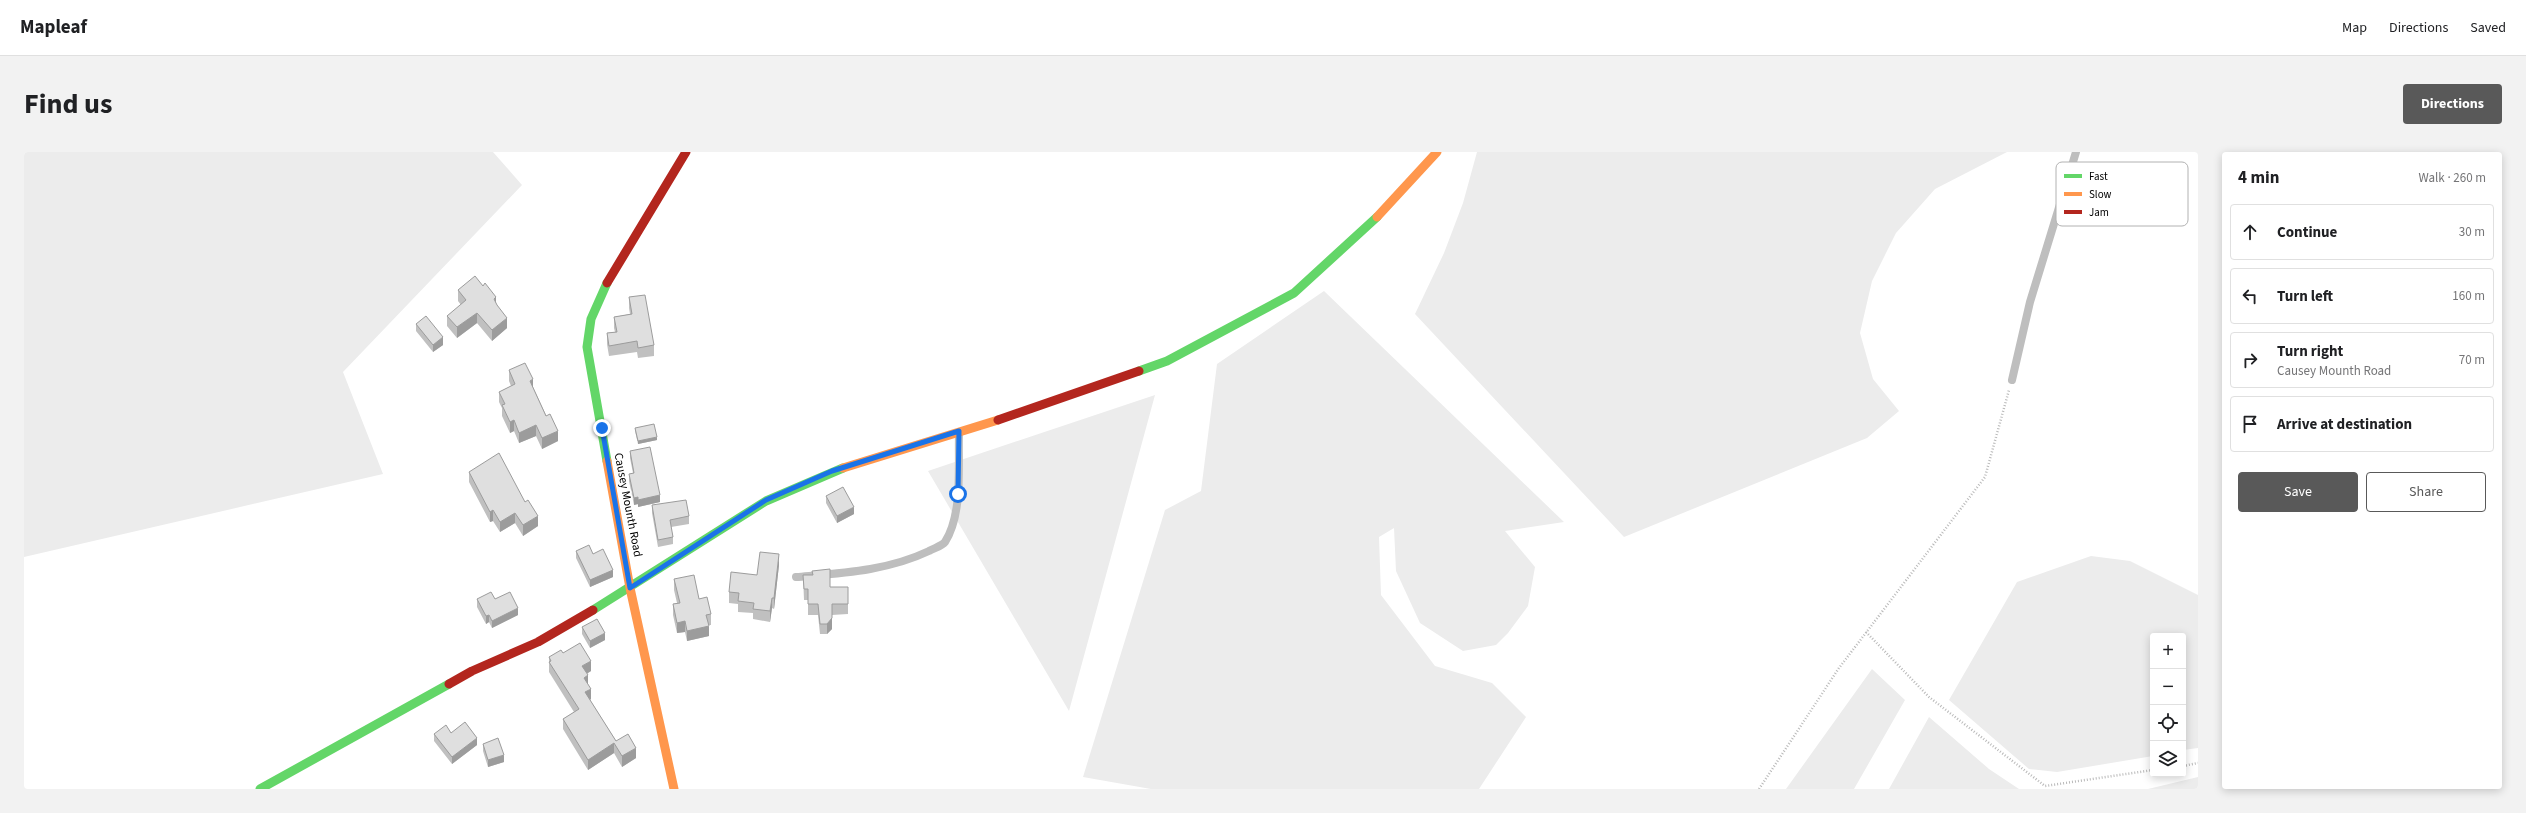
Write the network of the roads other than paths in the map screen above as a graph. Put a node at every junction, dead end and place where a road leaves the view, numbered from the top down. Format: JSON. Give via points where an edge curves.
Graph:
{"nodes":[{"id":1,"x":686,"y":152,"type":"edge"},
{"id":2,"x":1437,"y":152,"type":"edge"},
{"id":3,"x":2076,"y":152,"type":"edge"},
{"id":4,"x":2073,"y":162,"type":"edge"},
{"id":5,"x":2056,"y":217,"type":"edge"},
{"id":6,"x":2012,"y":380,"type":"road end"},
{"id":7,"x":959,"y":431,"type":"junction"},
{"id":8,"x":796,"y":577,"type":"dead end"},
{"id":9,"x":630,"y":588,"type":"junction"},
{"id":10,"x":260,"y":789,"type":"edge"},
{"id":11,"x":674,"y":789,"type":"edge"}],
"edges":[{"from":1,"to":9,"type":"street","name":"Causey Mounth Road","via":[[612,272],[596,305],[588,332],[589,362]]},
{"from":2,"to":7,"type":"street","via":[[1377,217],[1294,293],[1167,361],[1030,410]]},
{"from":3,"to":4,"type":"lane"},
{"from":5,"to":6,"type":"lane","via":[[2030,302]]},
{"from":7,"to":8,"type":"lane","via":[[958,494],[951,531],[944,544],[909,561],[859,572]]},
{"from":7,"to":9,"type":"street","via":[[832,471],[766,500]]},
{"from":9,"to":10,"type":"street","via":[[538,642],[472,672]]},
{"from":9,"to":11,"type":"street","name":"Causey Mounth Road"}]}
